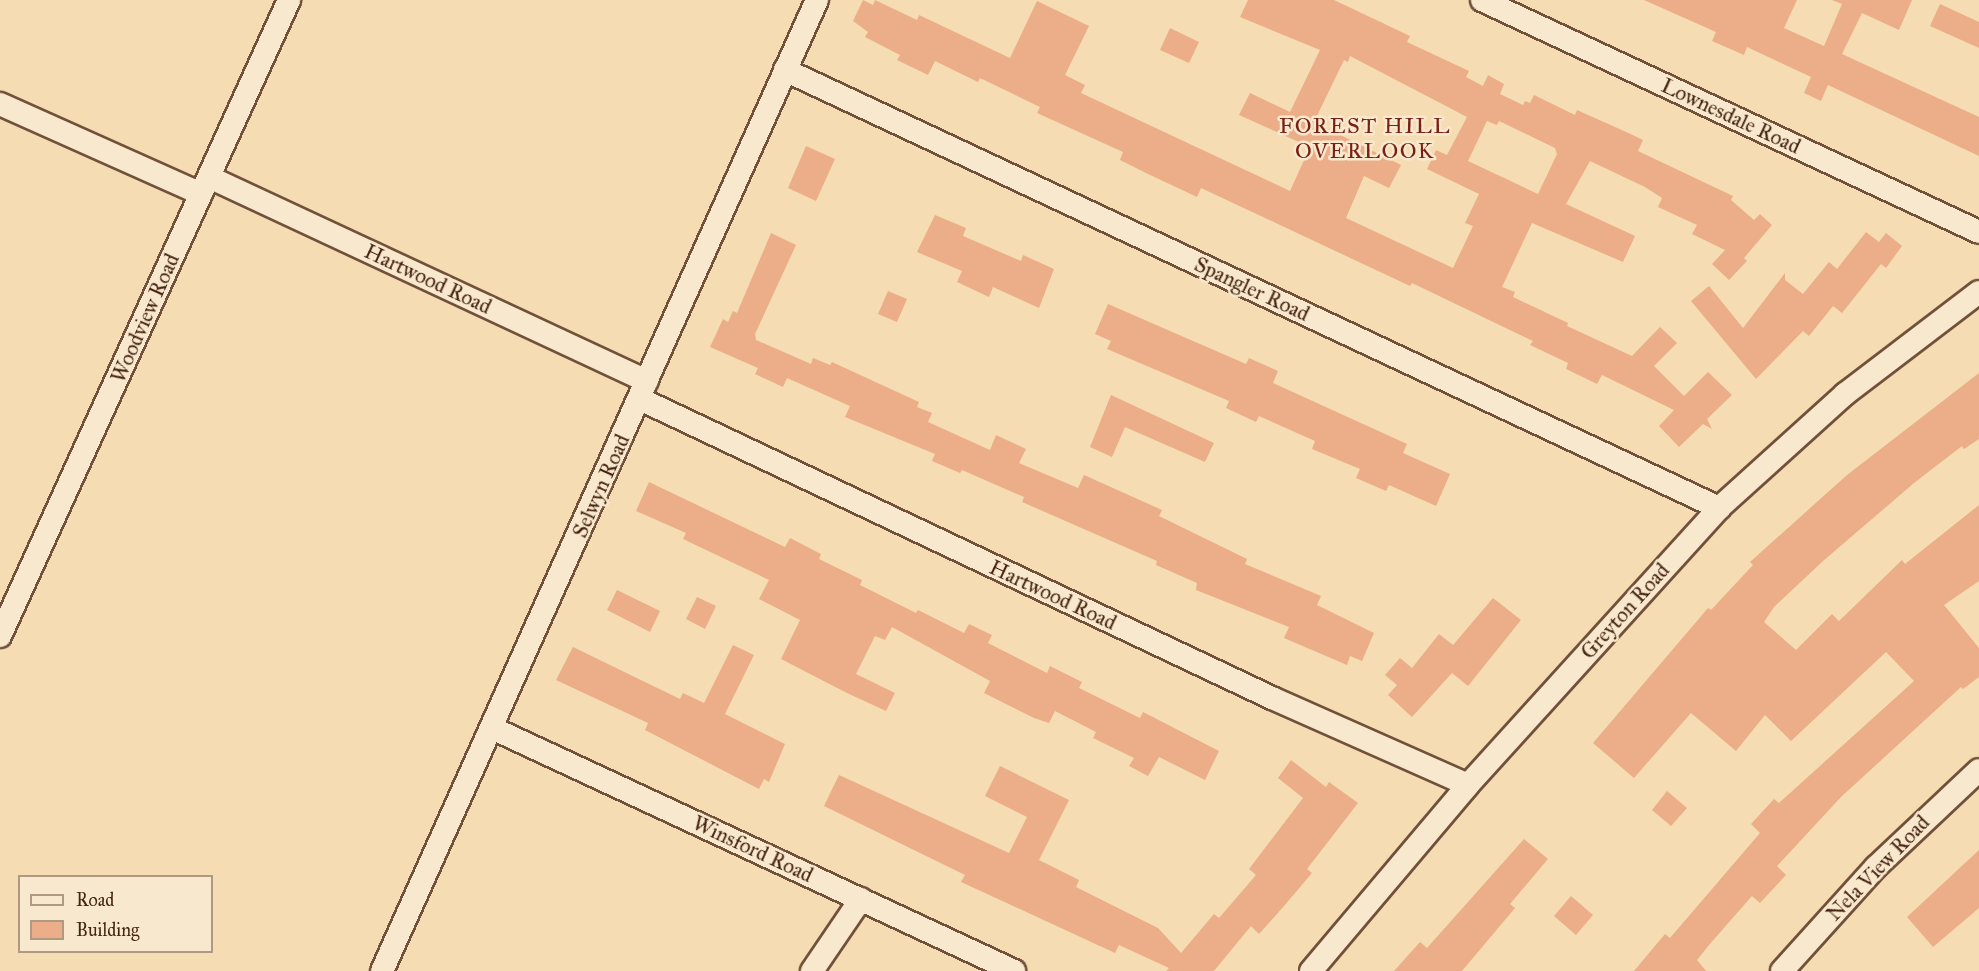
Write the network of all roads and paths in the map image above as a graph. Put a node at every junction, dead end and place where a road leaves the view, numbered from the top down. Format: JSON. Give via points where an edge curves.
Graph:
{"nodes":[{"id":1,"x":289,"y":0,"type":"edge"},
{"id":2,"x":817,"y":0,"type":"edge"},
{"id":3,"x":1482,"y":0,"type":"edge"},
{"id":4,"x":785,"y":70,"type":"junction"},
{"id":5,"x":0,"y":104,"type":"edge"},
{"id":6,"x":205,"y":186,"type":"junction"},
{"id":7,"x":1979,"y":232,"type":"edge"},
{"id":8,"x":1979,"y":292,"type":"edge"},
{"id":9,"x":643,"y":390,"type":"junction"},
{"id":10,"x":1719,"y":508,"type":"junction"},
{"id":11,"x":0,"y":636,"type":"edge"},
{"id":12,"x":492,"y":728,"type":"junction"},
{"id":13,"x":1979,"y":770,"type":"edge"},
{"id":14,"x":1468,"y":785,"type":"junction"},
{"id":15,"x":861,"y":899,"type":"junction"},
{"id":16,"x":382,"y":971,"type":"edge"},
{"id":17,"x":812,"y":971,"type":"edge"},
{"id":18,"x":1014,"y":971,"type":"edge"},
{"id":19,"x":1311,"y":971,"type":"edge"},
{"id":20,"x":1782,"y":971,"type":"edge"}],
"edges":[{"from":1,"to":6,"type":"street","name":"Woodview Road"},
{"from":2,"to":4,"type":"street","name":"Selwyn Road"},
{"from":3,"to":7,"type":"street","name":"Lownesdale Road"},
{"from":4,"to":9,"type":"street","name":"Selwyn Road"},
{"from":4,"to":10,"type":"street","name":"Spangler Road"},
{"from":5,"to":6,"type":"street","name":"Hartwood Road"},
{"from":6,"to":9,"type":"street","name":"Hartwood Road"},
{"from":6,"to":11,"type":"street","name":"Woodview Road"},
{"from":8,"to":10,"type":"street","name":"Greyton Road","via":[[1845,394]]},
{"from":9,"to":12,"type":"street","name":"Selwyn Road"},
{"from":9,"to":14,"type":"street","name":"Hartwood Road","via":[[1272,698]]},
{"from":10,"to":14,"type":"street","name":"Greyton Road"},
{"from":12,"to":15,"type":"street","name":"Winsford Road"},
{"from":12,"to":16,"type":"street","name":"Selwyn Road"},
{"from":13,"to":20,"type":"street","name":"Nela View Road","via":[[1875,867]]},
{"from":14,"to":19,"type":"street","name":"Greyton Road"},
{"from":15,"to":17,"type":"street"},
{"from":15,"to":18,"type":"street","name":"Winsford Road"}]}
